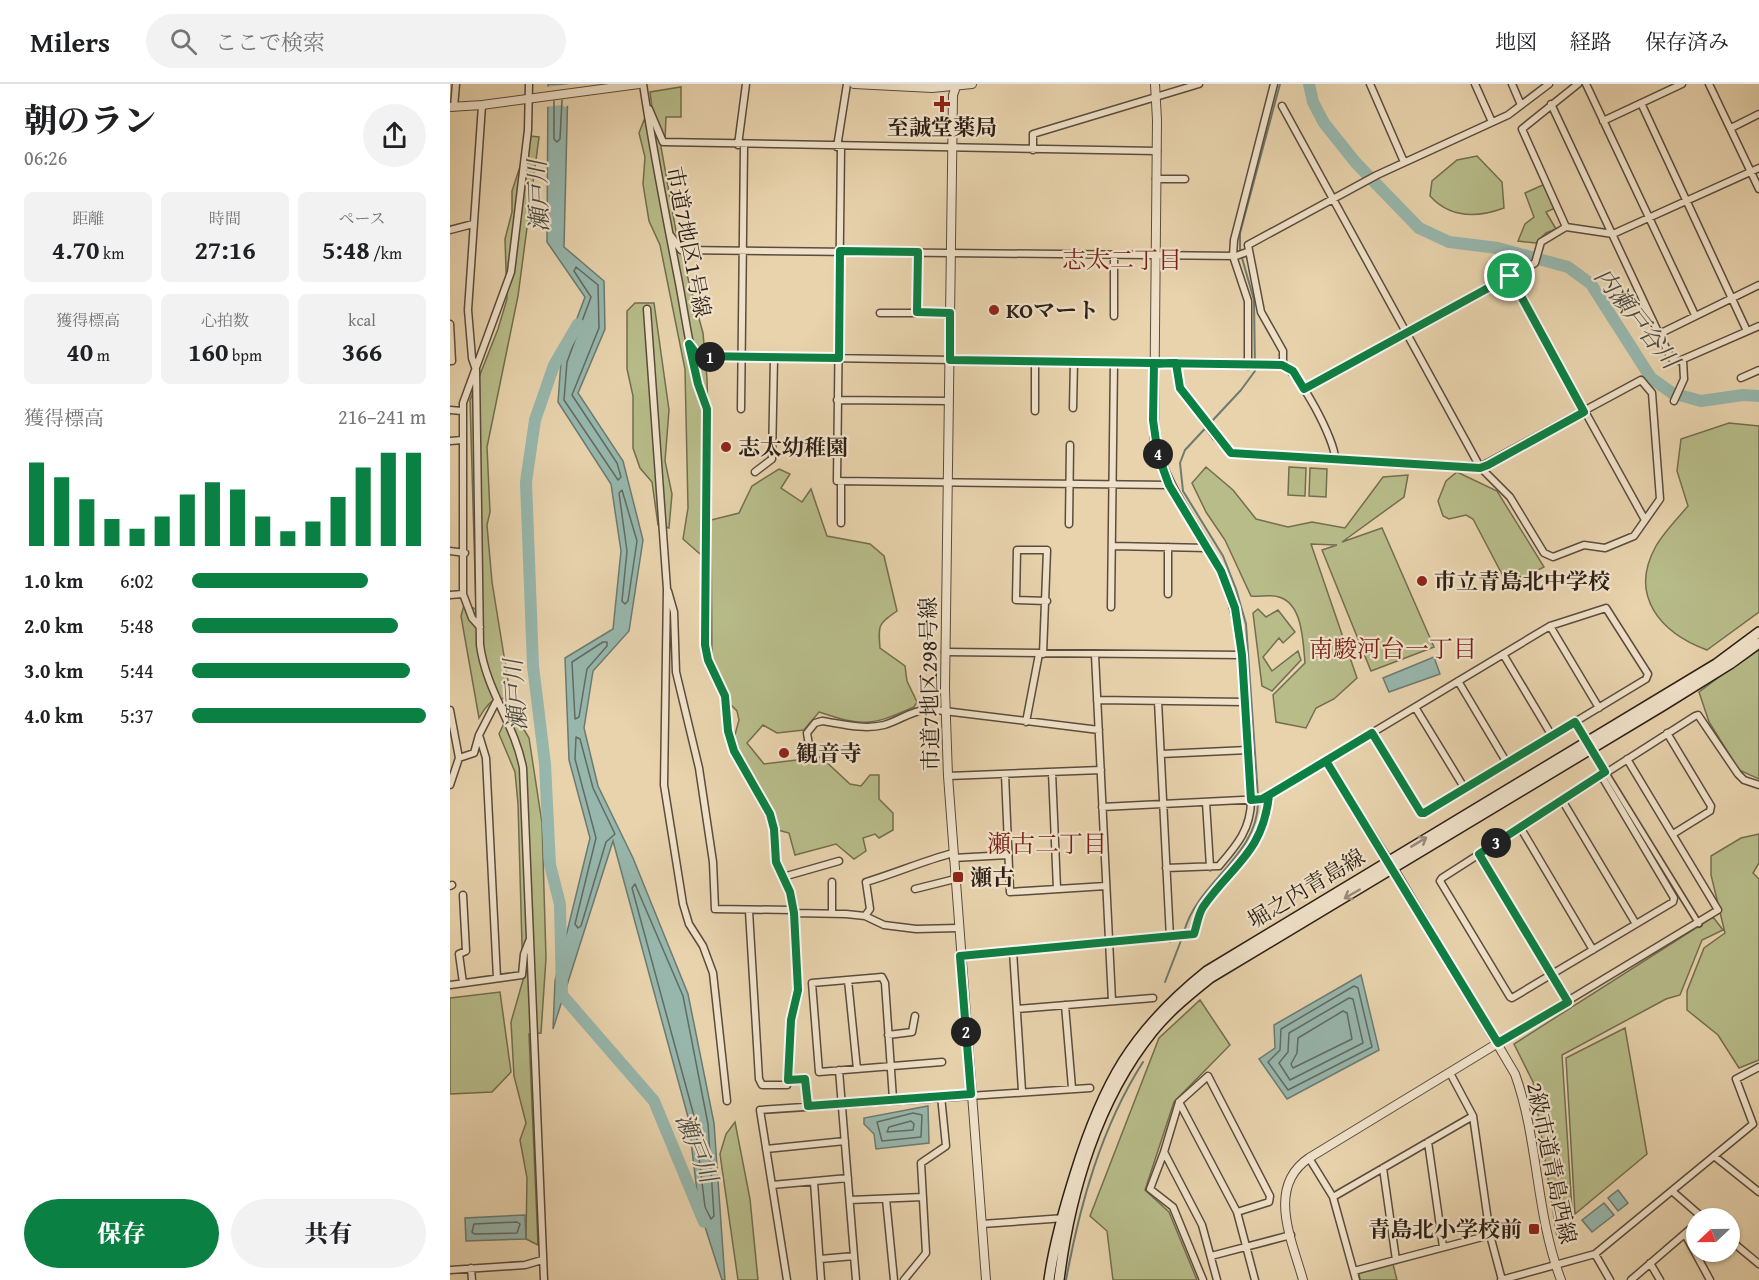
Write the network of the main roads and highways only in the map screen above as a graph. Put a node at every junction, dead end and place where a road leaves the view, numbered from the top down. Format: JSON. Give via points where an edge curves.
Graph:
{"nodes":[{"id":1,"x":1759,"y":632,"type":"edge"},
{"id":2,"x":1759,"y":643,"type":"edge"},
{"id":3,"x":1065,"y":1218,"type":"junction"},
{"id":4,"x":1049,"y":1280,"type":"edge"},
{"id":5,"x":1059,"y":1280,"type":"edge"}],
"edges":[{"from":3,"to":1,"type":"main road","name":"堀之内青島線","one_way":true,"via":[[1099,1104],[1111,1079],[1171,1001],[1207,971],[1716,664]]},
{"from":2,"to":3,"type":"main road","name":"堀之内青島線","one_way":true,"via":[[1210,978],[1155,1029],[1116,1085]]},
{"from":3,"to":4,"type":"main road","name":"堀之内青島線"},
{"from":3,"to":5,"type":"main road","name":"堀之内青島線"}]}
